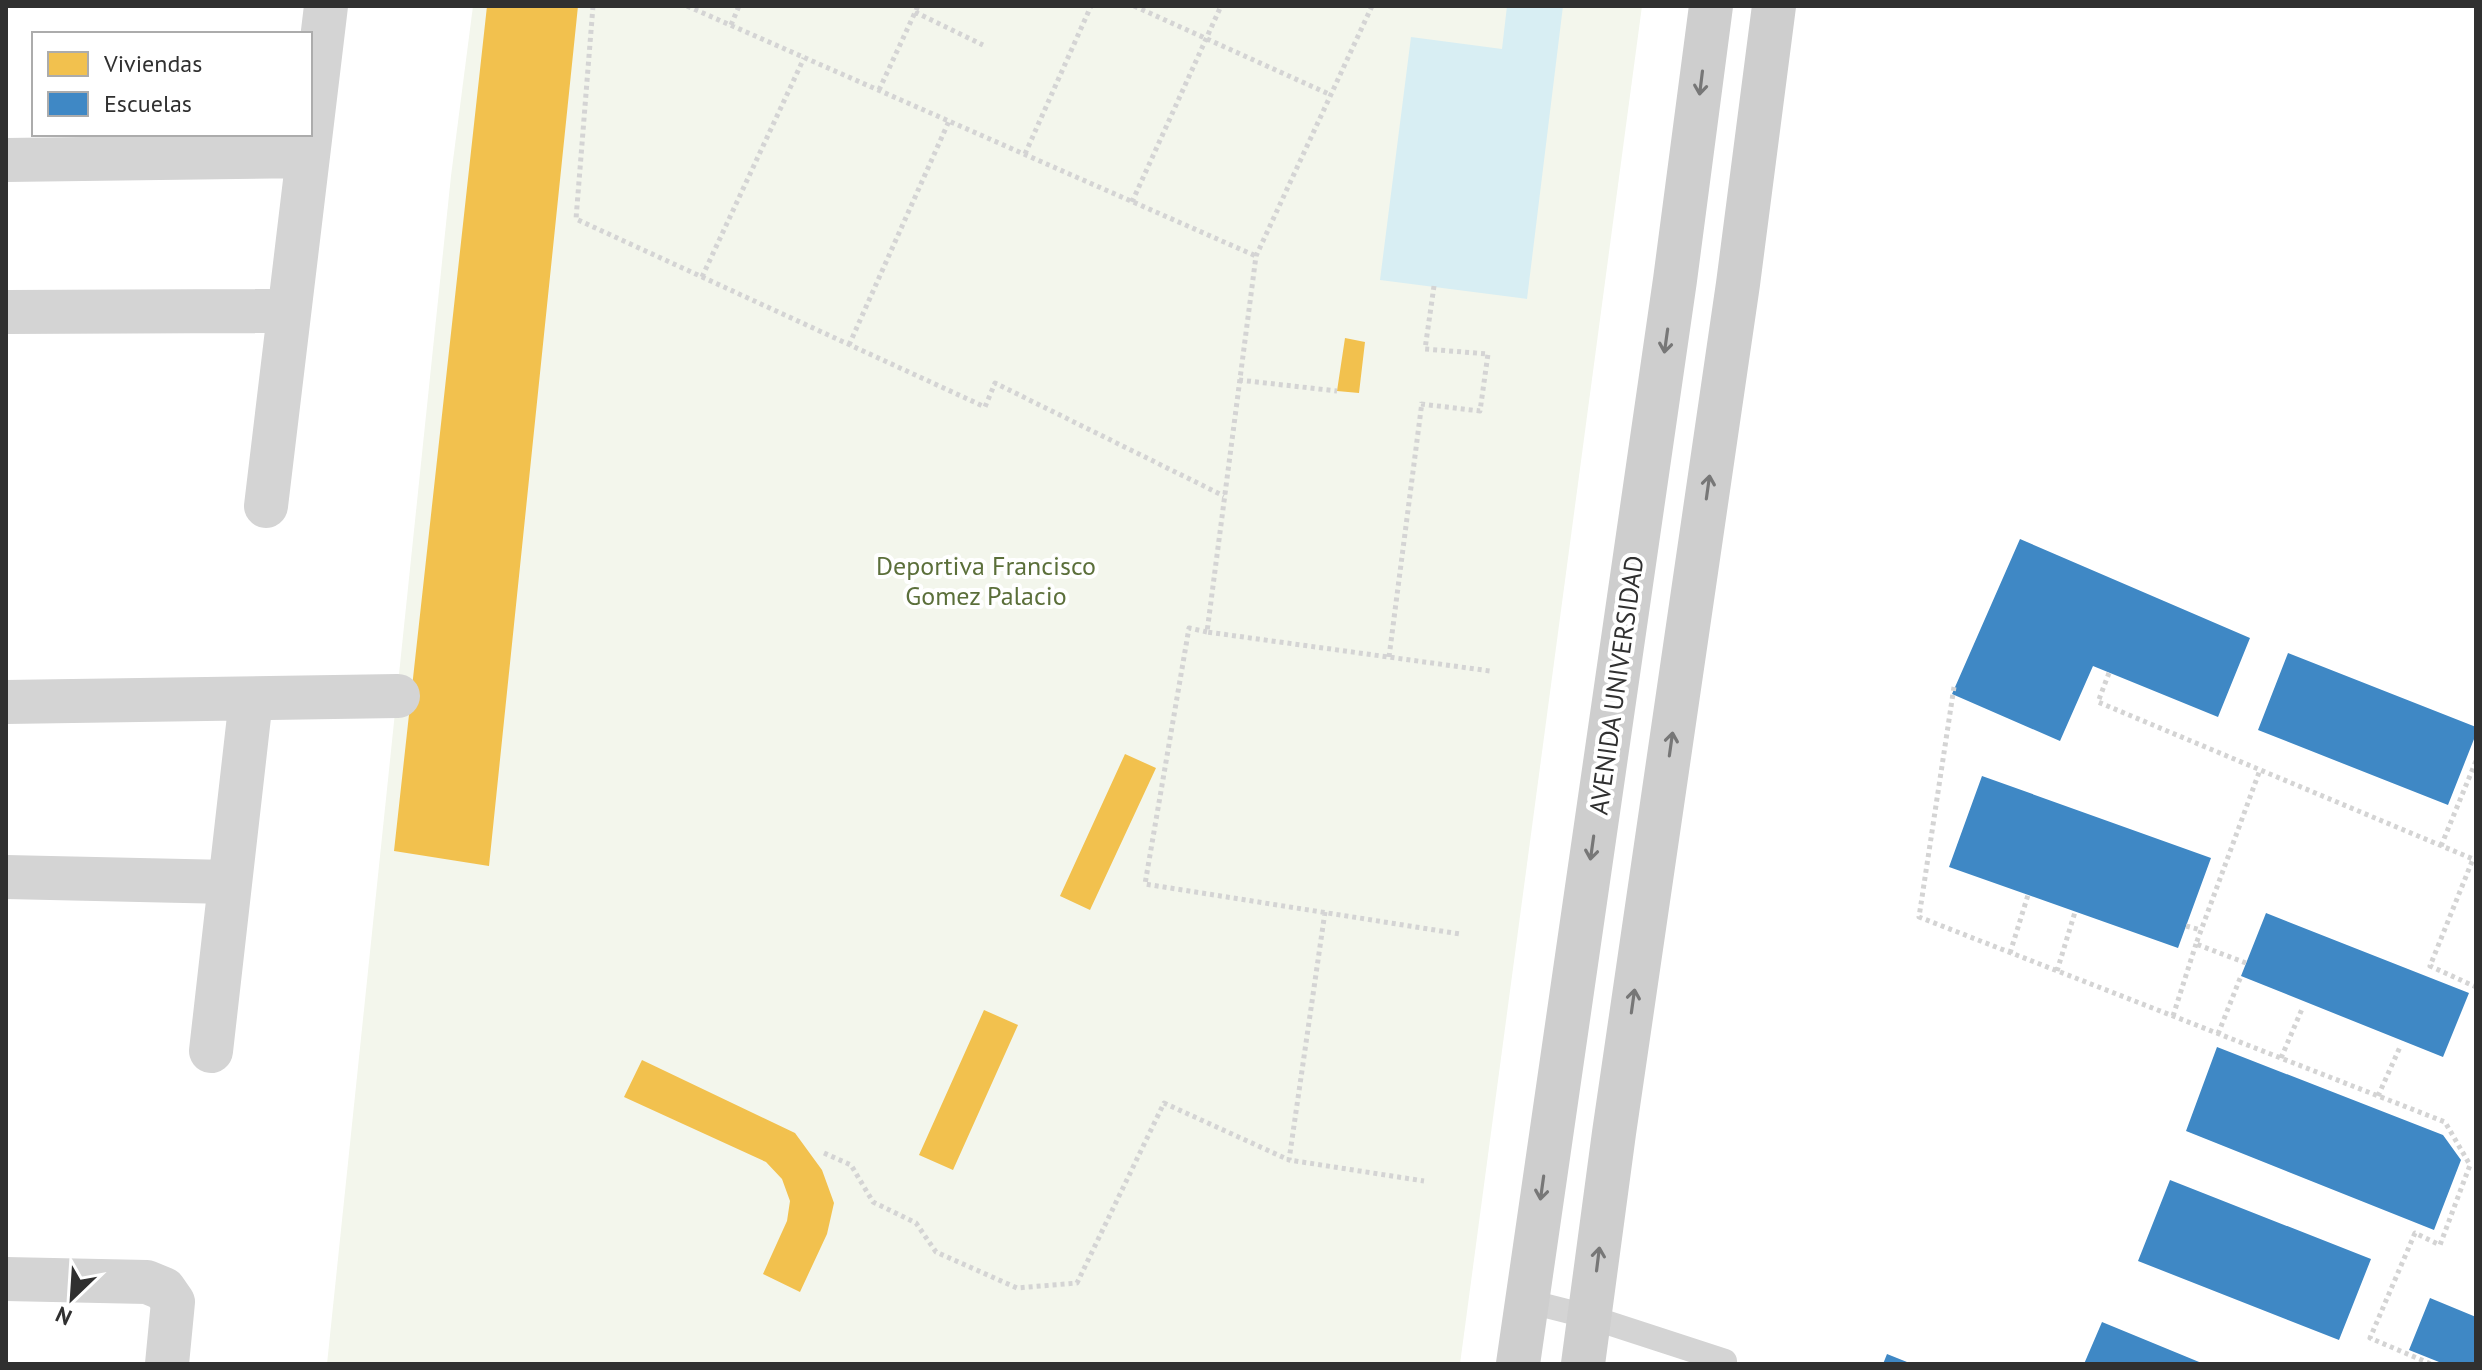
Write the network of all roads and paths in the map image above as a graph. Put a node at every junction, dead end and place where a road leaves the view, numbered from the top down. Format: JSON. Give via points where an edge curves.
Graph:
{"nodes":[{"id":1,"x":326,"y":6,"type":"edge"},
{"id":2,"x":593,"y":6,"type":"edge"},
{"id":3,"x":687,"y":6,"type":"edge"},
{"id":4,"x":739,"y":6,"type":"edge"},
{"id":5,"x":1091,"y":6,"type":"edge"},
{"id":6,"x":1134,"y":6,"type":"edge"},
{"id":7,"x":1221,"y":6,"type":"edge"},
{"id":8,"x":1372,"y":6,"type":"edge"},
{"id":9,"x":1711,"y":6,"type":"edge"},
{"id":10,"x":1774,"y":6,"type":"edge"},
{"id":11,"x":916,"y":9,"type":"edge"},
{"id":12,"x":731,"y":25,"type":"junction"},
{"id":13,"x":1206,"y":39,"type":"junction"},
{"id":14,"x":983,"y":45,"type":"dead end"},
{"id":15,"x":804,"y":58,"type":"junction"},
{"id":16,"x":879,"y":90,"type":"junction"},
{"id":17,"x":1331,"y":95,"type":"junction"},
{"id":18,"x":949,"y":121,"type":"junction"},
{"id":19,"x":312,"y":123,"type":"edge"},
{"id":20,"x":310,"y":136,"type":"edge"},
{"id":21,"x":1025,"y":154,"type":"junction"},
{"id":22,"x":308,"y":156,"type":"junction"},
{"id":23,"x":6,"y":160,"type":"edge"},
{"id":24,"x":1132,"y":202,"type":"junction"},
{"id":25,"x":1256,"y":256,"type":"junction"},
{"id":26,"x":702,"y":277,"type":"junction"},
{"id":27,"x":1675,"y":280,"type":"junction"},
{"id":28,"x":1738,"y":284,"type":"junction"},
{"id":29,"x":1434,"y":286,"type":"dead end"},
{"id":30,"x":289,"y":311,"type":"junction"},
{"id":31,"x":6,"y":312,"type":"edge"},
{"id":32,"x":849,"y":345,"type":"junction"},
{"id":33,"x":1239,"y":380,"type":"junction"},
{"id":34,"x":1337,"y":391,"type":"dead end"},
{"id":35,"x":1224,"y":496,"type":"junction"},
{"id":36,"x":266,"y":506,"type":"dead end"},
{"id":37,"x":1207,"y":632,"type":"junction"},
{"id":38,"x":1389,"y":657,"type":"junction"},
{"id":39,"x":1490,"y":671,"type":"dead end"},
{"id":40,"x":2109,"y":673,"type":"dead end"},
{"id":41,"x":1954,"y":687,"type":"dead end"},
{"id":42,"x":398,"y":696,"type":"dead end"},
{"id":43,"x":251,"y":699,"type":"junction"},
{"id":44,"x":6,"y":702,"type":"edge"},
{"id":45,"x":2476,"y":761,"type":"edge"},
{"id":46,"x":2260,"y":769,"type":"junction"},
{"id":47,"x":2441,"y":846,"type":"junction"},
{"id":48,"x":6,"y":877,"type":"edge"},
{"id":49,"x":229,"y":882,"type":"junction"},
{"id":50,"x":2028,"y":895,"type":"dead end"},
{"id":51,"x":1325,"y":912,"type":"junction"},
{"id":52,"x":2075,"y":912,"type":"dead end"},
{"id":53,"x":2186,"y":926,"type":"dead end"},
{"id":54,"x":2201,"y":930,"type":"junction"},
{"id":55,"x":1460,"y":934,"type":"dead end"},
{"id":56,"x":2196,"y":944,"type":"junction"},
{"id":57,"x":2010,"y":953,"type":"junction"},
{"id":58,"x":2246,"y":963,"type":"dead end"},
{"id":59,"x":2057,"y":971,"type":"junction"},
{"id":60,"x":2241,"y":976,"type":"dead end"},
{"id":61,"x":2476,"y":987,"type":"edge"},
{"id":62,"x":2302,"y":1009,"type":"dead end"},
{"id":63,"x":2173,"y":1016,"type":"junction"},
{"id":64,"x":2218,"y":1034,"type":"junction"},
{"id":65,"x":2400,"y":1047,"type":"dead end"},
{"id":66,"x":211,"y":1051,"type":"dead end"},
{"id":67,"x":2281,"y":1058,"type":"junction"},
{"id":68,"x":2378,"y":1096,"type":"junction"},
{"id":69,"x":1551,"y":1126,"type":"junction"},
{"id":70,"x":1614,"y":1133,"type":"junction"},
{"id":71,"x":824,"y":1153,"type":"dead end"},
{"id":72,"x":1289,"y":1160,"type":"junction"},
{"id":73,"x":2473,"y":1166,"type":"edge"},
{"id":74,"x":1424,"y":1181,"type":"dead end"},
{"id":75,"x":6,"y":1279,"type":"edge"},
{"id":76,"x":1527,"y":1301,"type":"junction"},
{"id":77,"x":1590,"y":1317,"type":"junction"},
{"id":78,"x":1725,"y":1361,"type":"dead end"},
{"id":79,"x":167,"y":1364,"type":"edge"},
{"id":80,"x":1518,"y":1364,"type":"edge"},
{"id":81,"x":1583,"y":1364,"type":"edge"},
{"id":82,"x":2431,"y":1364,"type":"edge"}],
"edges":[{"from":1,"to":19,"type":"street"},
{"from":2,"to":26,"type":"path","via":[[576,219]]},
{"from":3,"to":12,"type":"path"},
{"from":4,"to":12,"type":"path"},
{"from":5,"to":21,"type":"path"},
{"from":6,"to":13,"type":"path"},
{"from":7,"to":13,"type":"path"},
{"from":8,"to":17,"type":"path"},
{"from":9,"to":27,"type":"street","name":"AVENIDA UNIVERSIDAD","one_way":true},
{"from":10,"to":28,"type":"street"},
{"from":11,"to":14,"type":"path"},
{"from":11,"to":16,"type":"path"},
{"from":12,"to":15,"type":"path"},
{"from":13,"to":17,"type":"path"},
{"from":13,"to":24,"type":"path"},
{"from":15,"to":16,"type":"path"},
{"from":15,"to":26,"type":"path"},
{"from":16,"to":18,"type":"path"},
{"from":17,"to":25,"type":"path"},
{"from":18,"to":21,"type":"path"},
{"from":18,"to":32,"type":"path"},
{"from":20,"to":22,"type":"street"},
{"from":21,"to":24,"type":"path"},
{"from":22,"to":23,"type":"street"},
{"from":22,"to":30,"type":"street"},
{"from":24,"to":25,"type":"path"},
{"from":25,"to":33,"type":"path"},
{"from":26,"to":32,"type":"path"},
{"from":27,"to":28,"type":"street"},
{"from":27,"to":69,"type":"street","name":"AVENIDA UNIVERSIDAD","one_way":true},
{"from":70,"to":28,"type":"street","one_way":true},
{"from":29,"to":38,"type":"path","via":[[1425,349],[1488,354],[1480,411],[1422,403]]},
{"from":30,"to":31,"type":"street"},
{"from":30,"to":36,"type":"street"},
{"from":32,"to":35,"type":"path","via":[[985,407],[995,383]]},
{"from":33,"to":34,"type":"path"},
{"from":33,"to":35,"type":"path"},
{"from":35,"to":37,"type":"path"},
{"from":37,"to":38,"type":"path"},
{"from":37,"to":51,"type":"path","via":[[1189,628],[1145,884]]},
{"from":38,"to":39,"type":"path"},
{"from":40,"to":46,"type":"path","via":[[2098,702]]},
{"from":41,"to":57,"type":"path","via":[[1919,917]]},
{"from":42,"to":43,"type":"street"},
{"from":43,"to":44,"type":"street"},
{"from":43,"to":49,"type":"street"},
{"from":45,"to":47,"type":"path"},
{"from":46,"to":47,"type":"path"},
{"from":46,"to":54,"type":"path"},
{"from":47,"to":61,"type":"path","via":[[2473,859],[2430,966]]},
{"from":48,"to":49,"type":"street"},
{"from":49,"to":66,"type":"street"},
{"from":50,"to":57,"type":"path"},
{"from":51,"to":55,"type":"path"},
{"from":51,"to":72,"type":"path"},
{"from":52,"to":59,"type":"path"},
{"from":53,"to":54,"type":"path"},
{"from":54,"to":56,"type":"path"},
{"from":56,"to":58,"type":"path"},
{"from":56,"to":63,"type":"path"},
{"from":57,"to":59,"type":"path"},
{"from":59,"to":63,"type":"path"},
{"from":60,"to":64,"type":"path"},
{"from":62,"to":67,"type":"path"},
{"from":63,"to":64,"type":"path"},
{"from":64,"to":67,"type":"path"},
{"from":65,"to":68,"type":"path"},
{"from":67,"to":68,"type":"path"},
{"from":68,"to":73,"type":"path","via":[[2445,1122]]},
{"from":69,"to":70,"type":"street"},
{"from":69,"to":76,"type":"street","name":"AVENIDA UNIVERSIDAD","one_way":true},
{"from":77,"to":70,"type":"street","one_way":true},
{"from":71,"to":72,"type":"path","via":[[851,1165],[873,1202],[916,1223],[936,1252],[1017,1288],[1077,1283],[1164,1103]]},
{"from":72,"to":74,"type":"path"},
{"from":73,"to":82,"type":"path","via":[[2440,1245],[2415,1233],[2370,1338]]},
{"from":75,"to":79,"type":"street","via":[[147,1282],[164,1289],[173,1302]]},
{"from":76,"to":77,"type":"lane"},
{"from":76,"to":80,"type":"street","name":"AVENIDA UNIVERSIDAD"},
{"from":77,"to":78,"type":"lane"},
{"from":77,"to":81,"type":"street"}]}
